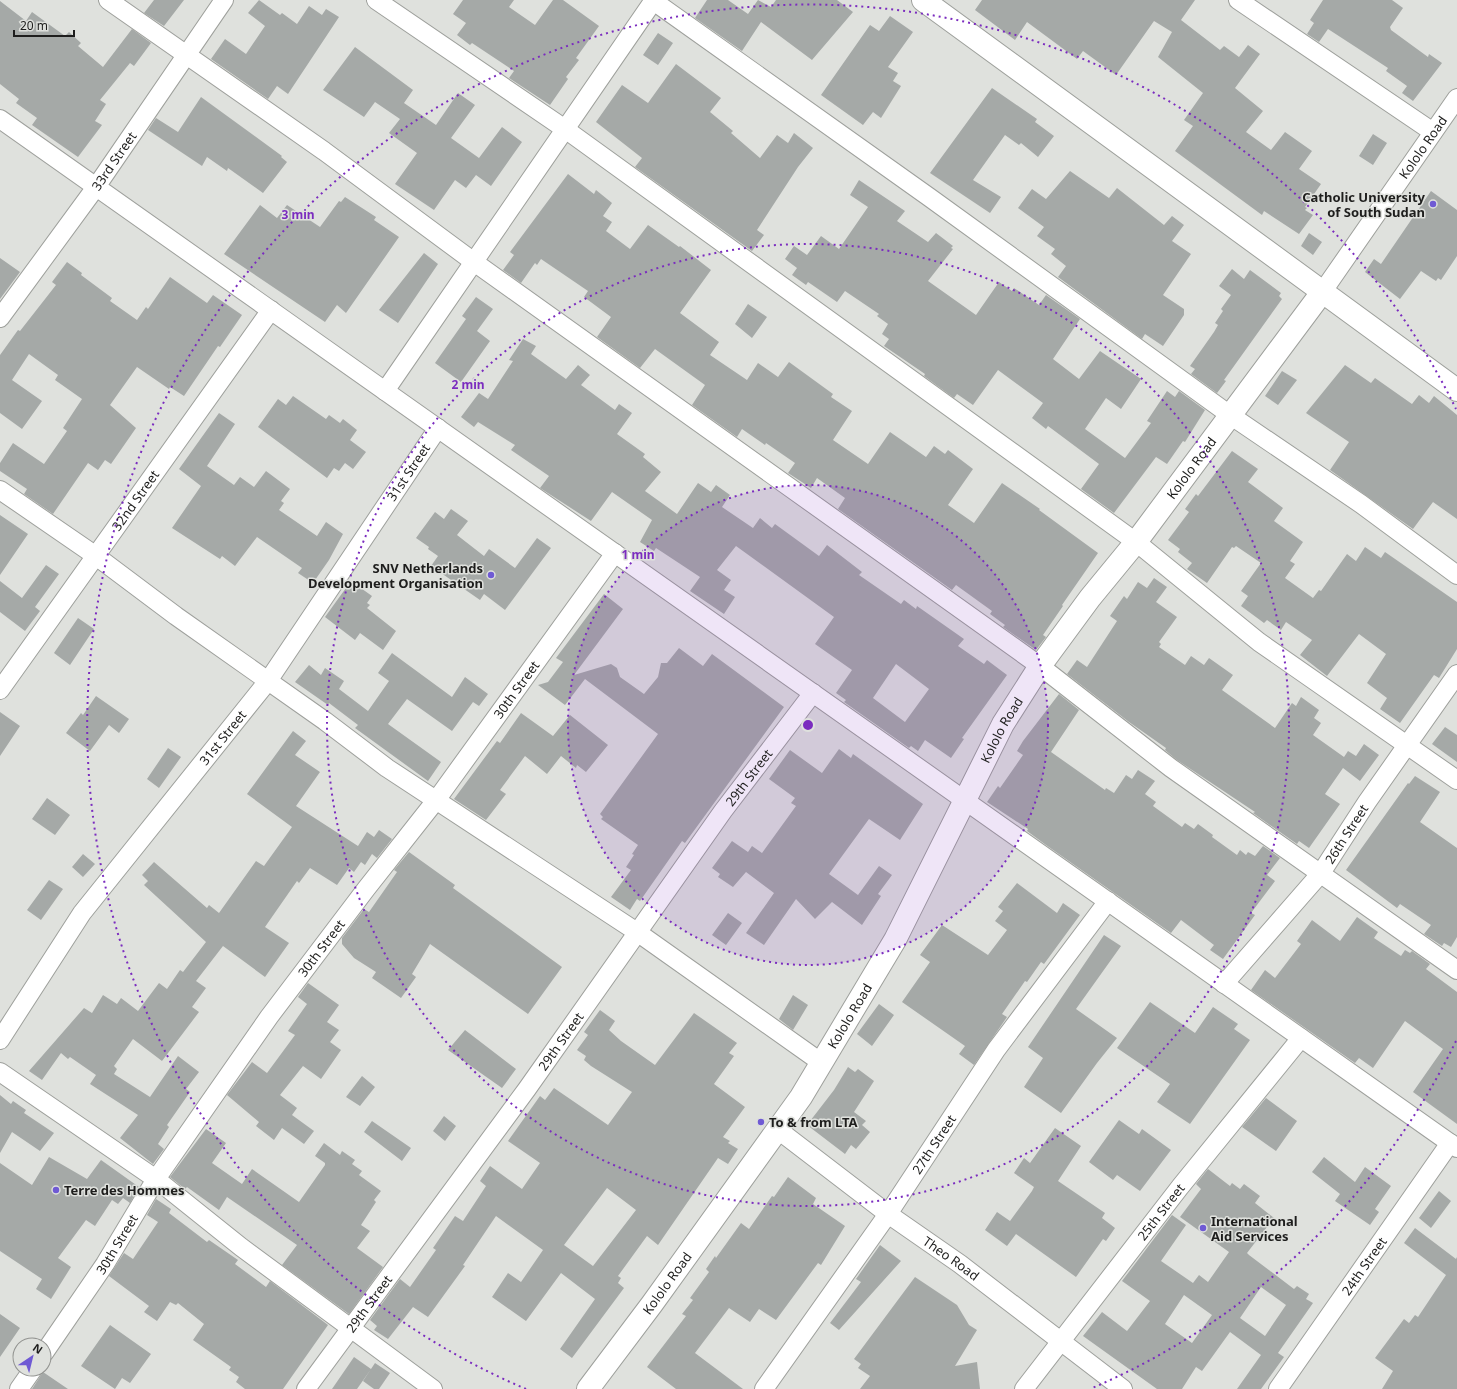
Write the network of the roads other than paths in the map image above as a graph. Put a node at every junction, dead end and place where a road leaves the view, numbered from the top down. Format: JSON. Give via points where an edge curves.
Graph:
{"nodes":[{"id":1,"x":108,"y":0,"type":"edge"},
{"id":2,"x":224,"y":0,"type":"edge"},
{"id":3,"x":376,"y":0,"type":"edge"},
{"id":4,"x":653,"y":0,"type":"edge"},
{"id":5,"x":923,"y":0,"type":"edge"},
{"id":6,"x":1238,"y":0,"type":"edge"},
{"id":7,"x":186,"y":55,"type":"junction"},
{"id":8,"x":1457,"y":98,"type":"edge"},
{"id":9,"x":0,"y":119,"type":"edge"},
{"id":10,"x":565,"y":129,"type":"junction"},
{"id":11,"x":1433,"y":132,"type":"junction"},
{"id":12,"x":96,"y":187,"type":"junction"},
{"id":13,"x":474,"y":262,"type":"junction"},
{"id":14,"x":1323,"y":291,"type":"junction"},
{"id":15,"x":272,"y":310,"type":"junction"},
{"id":16,"x":0,"y":318,"type":"edge"},
{"id":17,"x":1457,"y":390,"type":"edge"},
{"id":18,"x":385,"y":391,"type":"junction"},
{"id":19,"x":1230,"y":415,"type":"junction"},
{"id":20,"x":438,"y":428,"type":"junction"},
{"id":21,"x":0,"y":490,"type":"edge"},
{"id":22,"x":1136,"y":542,"type":"junction"},
{"id":23,"x":615,"y":554,"type":"junction"},
{"id":24,"x":96,"y":556,"type":"junction"},
{"id":25,"x":1457,"y":575,"type":"edge"},
{"id":26,"x":1040,"y":666,"type":"junction"},
{"id":27,"x":1457,"y":674,"type":"edge"},
{"id":28,"x":268,"y":681,"type":"junction"},
{"id":29,"x":0,"y":690,"type":"edge"},
{"id":30,"x":813,"y":693,"type":"junction"},
{"id":31,"x":1407,"y":746,"type":"junction"},
{"id":32,"x":1457,"y":780,"type":"edge"},
{"id":33,"x":437,"y":799,"type":"junction"},
{"id":34,"x":964,"y":800,"type":"junction"},
{"id":35,"x":1320,"y":873,"type":"junction"},
{"id":36,"x":1108,"y":901,"type":"junction"},
{"id":37,"x":636,"y":932,"type":"junction"},
{"id":38,"x":1457,"y":970,"type":"edge"},
{"id":39,"x":1224,"y":984,"type":"junction"},
{"id":40,"x":1301,"y":1038,"type":"junction"},
{"id":41,"x":0,"y":1040,"type":"edge"},
{"id":42,"x":822,"y":1063,"type":"junction"},
{"id":43,"x":0,"y":1072,"type":"edge"},
{"id":44,"x":777,"y":1129,"type":"junction"},
{"id":45,"x":1454,"y":1146,"type":"edge"},
{"id":46,"x":156,"y":1179,"type":"junction"},
{"id":47,"x":888,"y":1214,"type":"junction"},
{"id":48,"x":352,"y":1328,"type":"junction"},
{"id":49,"x":52,"y":1341,"type":"edge"},
{"id":50,"x":1060,"y":1341,"type":"junction"},
{"id":51,"x":27,"y":1377,"type":"edge"},
{"id":52,"x":19,"y":1389,"type":"edge"},
{"id":53,"x":306,"y":1389,"type":"edge"},
{"id":54,"x":433,"y":1389,"type":"edge"},
{"id":55,"x":588,"y":1389,"type":"edge"},
{"id":56,"x":764,"y":1389,"type":"edge"},
{"id":57,"x":1024,"y":1389,"type":"edge"},
{"id":58,"x":1123,"y":1389,"type":"edge"},
{"id":59,"x":1278,"y":1389,"type":"edge"}],
"edges":[{"from":1,"to":7,"type":"street"},
{"from":2,"to":7,"type":"street","name":"33rd Street"},
{"from":3,"to":10,"type":"street"},
{"from":4,"to":10,"type":"street"},
{"from":4,"to":19,"type":"street"},
{"from":5,"to":14,"type":"street"},
{"from":6,"to":11,"type":"street"},
{"from":7,"to":12,"type":"street","name":"33rd Street"},
{"from":7,"to":13,"type":"street","via":[[324,151]]},
{"from":8,"to":11,"type":"street","name":"Kololo Road"},
{"from":9,"to":12,"type":"street"},
{"from":10,"to":13,"type":"street"},
{"from":10,"to":22,"type":"street"},
{"from":11,"to":14,"type":"street","name":"Kololo Road"},
{"from":12,"to":15,"type":"street"},
{"from":12,"to":16,"type":"street","name":"33rd Street"},
{"from":13,"to":18,"type":"street"},
{"from":13,"to":26,"type":"street"},
{"from":14,"to":17,"type":"street"},
{"from":14,"to":19,"type":"street","name":"Kololo Road"},
{"from":15,"to":18,"type":"street"},
{"from":15,"to":24,"type":"street","name":"32nd Street"},
{"from":18,"to":20,"type":"street"},
{"from":19,"to":22,"type":"street","name":"Kololo Road"},
{"from":19,"to":25,"type":"street","via":[[1361,504]]},
{"from":20,"to":23,"type":"street"},
{"from":20,"to":28,"type":"street","name":"31st Street"},
{"from":21,"to":24,"type":"street"},
{"from":22,"to":26,"type":"street","name":"Kololo Road","via":[[1090,598]]},
{"from":22,"to":31,"type":"street","via":[[1259,642]]},
{"from":23,"to":30,"type":"street"},
{"from":23,"to":33,"type":"street","name":"30th Street"},
{"from":24,"to":28,"type":"street"},
{"from":24,"to":29,"type":"street","name":"32nd Street"},
{"from":26,"to":34,"type":"street","name":"Kololo Road","via":[[1003,724]]},
{"from":26,"to":35,"type":"street","via":[[1171,768]]},
{"from":27,"to":31,"type":"street","name":"26th Street"},
{"from":28,"to":33,"type":"street","via":[[388,768]]},
{"from":28,"to":41,"type":"street","name":"31st Street","via":[[82,913]]},
{"from":30,"to":34,"type":"street"},
{"from":30,"to":37,"type":"street","name":"29th Street","via":[[723,811]]},
{"from":31,"to":32,"type":"street"},
{"from":31,"to":35,"type":"street","name":"26th Street"},
{"from":33,"to":37,"type":"street"},
{"from":33,"to":46,"type":"street","name":"30th Street","via":[[269,1017]]},
{"from":34,"to":36,"type":"street"},
{"from":34,"to":42,"type":"street","name":"Kololo Road","via":[[895,940]]},
{"from":35,"to":38,"type":"street"},
{"from":35,"to":39,"type":"street","name":"26th Street"},
{"from":36,"to":39,"type":"street"},
{"from":36,"to":47,"type":"street","name":"27th Street","via":[[996,1050]]},
{"from":37,"to":42,"type":"street"},
{"from":37,"to":48,"type":"street","name":"29th Street","via":[[526,1089]]},
{"from":39,"to":40,"type":"street"},
{"from":40,"to":45,"type":"street"},
{"from":40,"to":50,"type":"street","name":"25th Street"},
{"from":42,"to":44,"type":"street","name":"Kololo Road"},
{"from":43,"to":46,"type":"street"},
{"from":44,"to":47,"type":"street","name":"Theo Road"},
{"from":44,"to":55,"type":"street","name":"Kololo Road"},
{"from":45,"to":59,"type":"street","name":"24th Street"},
{"from":46,"to":48,"type":"street","via":[[241,1247]]},
{"from":46,"to":49,"type":"street","name":"30th Street","via":[[105,1264]]},
{"from":47,"to":50,"type":"street","name":"Theo Road","via":[[960,1264]]},
{"from":47,"to":56,"type":"street","name":"27th Street"},
{"from":48,"to":53,"type":"street","name":"29th Street"},
{"from":48,"to":54,"type":"street"},
{"from":50,"to":57,"type":"street","name":"25th Street"},
{"from":50,"to":58,"type":"street","name":"Theo Road"},
{"from":51,"to":52,"type":"street"}]}
